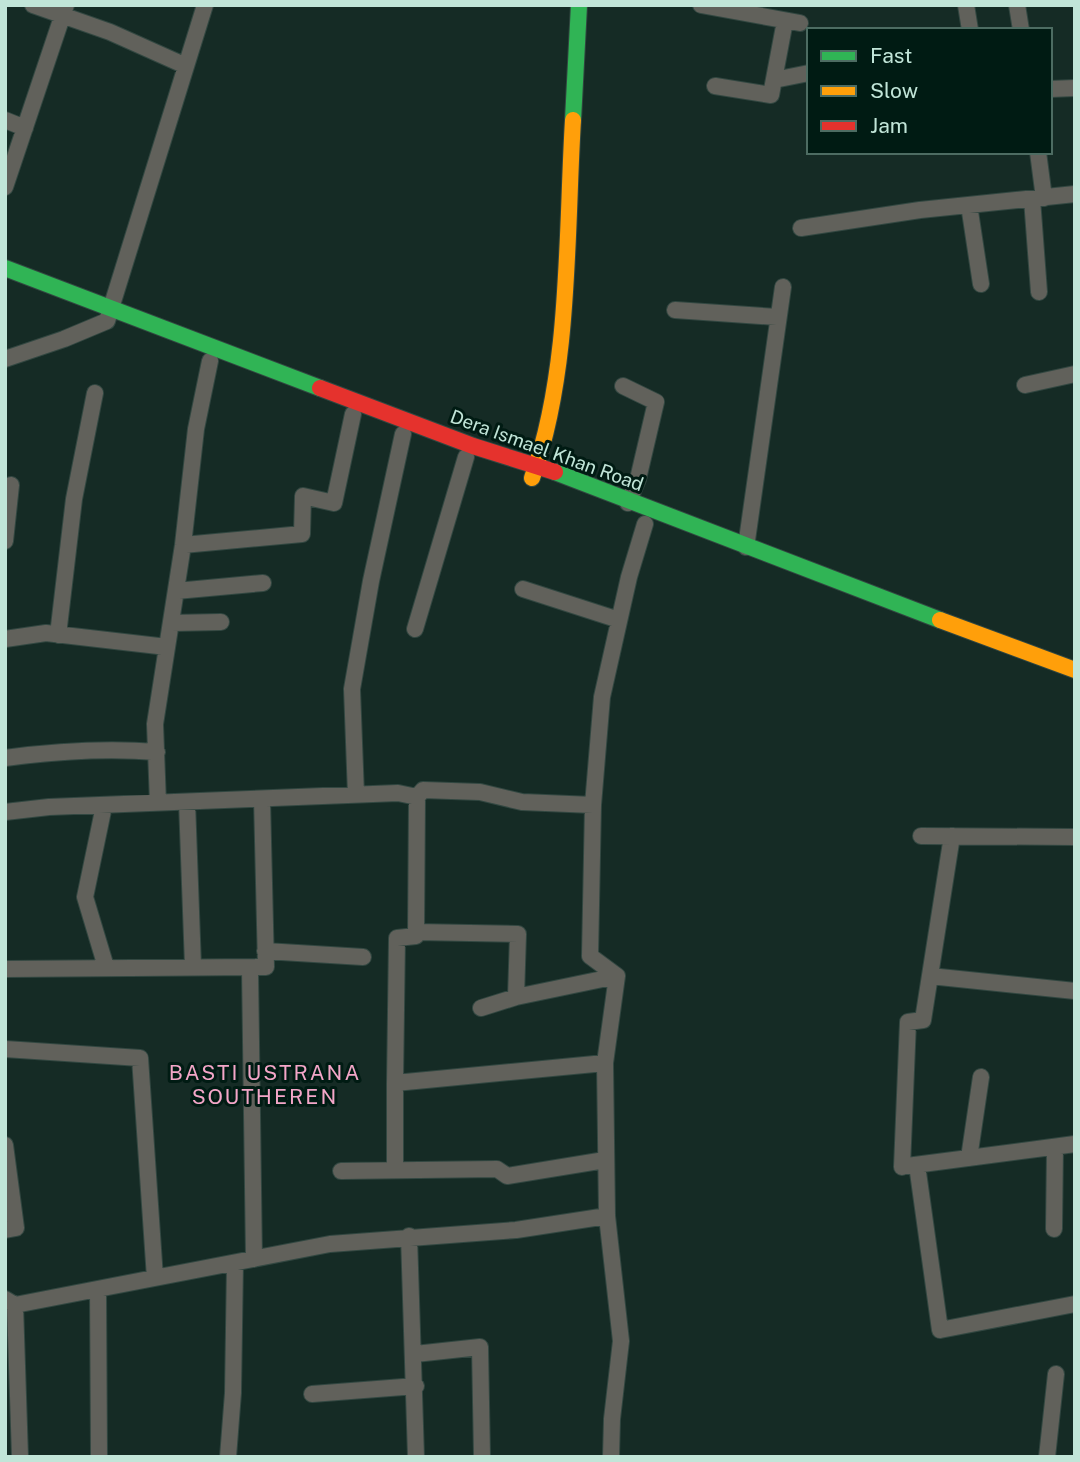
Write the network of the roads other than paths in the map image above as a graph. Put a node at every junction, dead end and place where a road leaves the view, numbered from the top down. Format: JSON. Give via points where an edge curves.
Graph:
{"nodes":[{"id":1,"x":33,"y":5,"type":"edge"},
{"id":2,"x":205,"y":5,"type":"edge"},
{"id":3,"x":579,"y":5,"type":"edge"},
{"id":4,"x":701,"y":5,"type":"edge"},
{"id":5,"x":966,"y":5,"type":"edge"},
{"id":6,"x":1017,"y":5,"type":"edge"},
{"id":7,"x":65,"y":10,"type":"edge"},
{"id":8,"x":970,"y":28,"type":"edge"},
{"id":9,"x":1021,"y":28,"type":"edge"},
{"id":10,"x":186,"y":65,"type":"junction"},
{"id":11,"x":807,"y":73,"type":"edge"},
{"id":12,"x":774,"y":80,"type":"junction"},
{"id":13,"x":715,"y":86,"type":"dead end"},
{"id":14,"x":1075,"y":88,"type":"edge"},
{"id":15,"x":1052,"y":89,"type":"edge"},
{"id":16,"x":5,"y":120,"type":"edge"},
{"id":17,"x":25,"y":128,"type":"junction"},
{"id":18,"x":1038,"y":154,"type":"edge"},
{"id":19,"x":5,"y":187,"type":"edge"},
{"id":20,"x":1075,"y":194,"type":"edge"},
{"id":21,"x":1038,"y":198,"type":"junction"},
{"id":22,"x":969,"y":205,"type":"junction"},
{"id":23,"x":801,"y":228,"type":"dead end"},
{"id":24,"x":5,"y":268,"type":"edge"},
{"id":25,"x":5,"y":282,"type":"edge"},
{"id":26,"x":981,"y":284,"type":"dead end"},
{"id":27,"x":783,"y":287,"type":"dead end"},
{"id":28,"x":1039,"y":292,"type":"dead end"},
{"id":29,"x":676,"y":310,"type":"dead end"},
{"id":30,"x":110,"y":314,"type":"junction"},
{"id":31,"x":777,"y":317,"type":"junction"},
{"id":32,"x":5,"y":359,"type":"edge"},
{"id":33,"x":210,"y":360,"type":"junction"},
{"id":34,"x":1075,"y":374,"type":"edge"},
{"id":35,"x":1025,"y":385,"type":"dead end"},
{"id":36,"x":623,"y":386,"type":"dead end"},
{"id":37,"x":95,"y":393,"type":"dead end"},
{"id":38,"x":353,"y":414,"type":"junction"},
{"id":39,"x":403,"y":434,"type":"junction"},
{"id":40,"x":466,"y":457,"type":"junction"},
{"id":41,"x":534,"y":472,"type":"junction"},
{"id":42,"x":11,"y":485,"type":"dead end"},
{"id":43,"x":628,"y":503,"type":"junction"},
{"id":44,"x":645,"y":524,"type":"junction"},
{"id":45,"x":5,"y":541,"type":"edge"},
{"id":46,"x":183,"y":545,"type":"junction"},
{"id":47,"x":746,"y":547,"type":"junction"},
{"id":48,"x":263,"y":583,"type":"dead end"},
{"id":49,"x":523,"y":589,"type":"dead end"},
{"id":50,"x":176,"y":591,"type":"junction"},
{"id":51,"x":619,"y":620,"type":"junction"},
{"id":52,"x":221,"y":622,"type":"dead end"},
{"id":53,"x":171,"y":623,"type":"junction"},
{"id":54,"x":415,"y":629,"type":"dead end"},
{"id":55,"x":58,"y":635,"type":"junction"},
{"id":56,"x":5,"y":639,"type":"edge"},
{"id":57,"x":167,"y":647,"type":"junction"},
{"id":58,"x":1075,"y":670,"type":"edge"},
{"id":59,"x":1075,"y":685,"type":"edge"},
{"id":60,"x":157,"y":752,"type":"junction"},
{"id":61,"x":5,"y":758,"type":"edge"},
{"id":62,"x":356,"y":795,"type":"junction"},
{"id":63,"x":417,"y":797,"type":"junction"},
{"id":64,"x":262,"y":799,"type":"junction"},
{"id":65,"x":187,"y":802,"type":"junction"},
{"id":66,"x":158,"y":803,"type":"junction"},
{"id":67,"x":593,"y":805,"type":"junction"},
{"id":68,"x":104,"y":806,"type":"junction"},
{"id":69,"x":5,"y":812,"type":"edge"},
{"id":70,"x":921,"y":836,"type":"dead end"},
{"id":71,"x":952,"y":836,"type":"junction"},
{"id":72,"x":1075,"y":837,"type":"edge"},
{"id":73,"x":416,"y":932,"type":"junction"},
{"id":74,"x":265,"y":951,"type":"junction"},
{"id":75,"x":363,"y":957,"type":"dead end"},
{"id":76,"x":193,"y":966,"type":"junction"},
{"id":77,"x":106,"y":967,"type":"junction"},
{"id":78,"x":5,"y":969,"type":"edge"},
{"id":79,"x":250,"y":969,"type":"junction"},
{"id":80,"x":617,"y":976,"type":"junction"},
{"id":81,"x":930,"y":976,"type":"junction"},
{"id":82,"x":1075,"y":992,"type":"edge"},
{"id":83,"x":516,"y":997,"type":"junction"},
{"id":84,"x":481,"y":1008,"type":"dead end"},
{"id":85,"x":5,"y":1049,"type":"edge"},
{"id":86,"x":605,"y":1063,"type":"junction"},
{"id":87,"x":981,"y":1077,"type":"dead end"},
{"id":88,"x":395,"y":1083,"type":"junction"},
{"id":89,"x":1075,"y":1144,"type":"edge"},
{"id":90,"x":5,"y":1145,"type":"edge"},
{"id":91,"x":1055,"y":1147,"type":"junction"},
{"id":92,"x":969,"y":1158,"type":"junction"},
{"id":93,"x":605,"y":1160,"type":"junction"},
{"id":94,"x":903,"y":1167,"type":"junction"},
{"id":95,"x":396,"y":1169,"type":"junction"},
{"id":96,"x":341,"y":1171,"type":"dead end"},
{"id":97,"x":607,"y":1216,"type":"junction"},
{"id":98,"x":1054,"y":1229,"type":"dead end"},
{"id":99,"x":5,"y":1230,"type":"edge"},
{"id":100,"x":409,"y":1236,"type":"junction"},
{"id":101,"x":254,"y":1259,"type":"junction"},
{"id":102,"x":235,"y":1263,"type":"junction"},
{"id":103,"x":155,"y":1278,"type":"junction"},
{"id":104,"x":98,"y":1289,"type":"junction"},
{"id":105,"x":10,"y":1302,"type":"edge"},
{"id":106,"x":1075,"y":1304,"type":"edge"},
{"id":107,"x":415,"y":1354,"type":"junction"},
{"id":108,"x":1056,"y":1374,"type":"dead end"},
{"id":109,"x":416,"y":1386,"type":"junction"},
{"id":110,"x":312,"y":1394,"type":"dead end"},
{"id":111,"x":20,"y":1457,"type":"edge"},
{"id":112,"x":99,"y":1457,"type":"edge"},
{"id":113,"x":228,"y":1457,"type":"edge"},
{"id":114,"x":416,"y":1457,"type":"edge"},
{"id":115,"x":482,"y":1457,"type":"edge"},
{"id":116,"x":611,"y":1457,"type":"edge"},
{"id":117,"x":1047,"y":1457,"type":"edge"}],
"edges":[{"from":1,"to":7,"type":"street"},
{"from":2,"to":10,"type":"street"},
{"from":3,"to":41,"type":"main road","via":[[559,360]]},
{"from":4,"to":12,"type":"street","via":[[793,22]]},
{"from":5,"to":8,"type":"street"},
{"from":6,"to":9,"type":"street"},
{"from":7,"to":10,"type":"street"},
{"from":7,"to":17,"type":"street"},
{"from":10,"to":30,"type":"street"},
{"from":11,"to":12,"type":"street"},
{"from":12,"to":13,"type":"street","via":[[771,95]]},
{"from":14,"to":15,"type":"street"},
{"from":16,"to":17,"type":"street"},
{"from":17,"to":19,"type":"street"},
{"from":18,"to":21,"type":"street"},
{"from":20,"to":21,"type":"street"},
{"from":21,"to":22,"type":"street"},
{"from":21,"to":28,"type":"street"},
{"from":22,"to":23,"type":"street"},
{"from":22,"to":26,"type":"street"},
{"from":24,"to":30,"type":"main road","name":"Dera Ismael Khan Road"},
{"from":25,"to":30,"type":"main road","name":"Dera Ismael Khan Road"},
{"from":27,"to":31,"type":"street"},
{"from":29,"to":31,"type":"street"},
{"from":30,"to":32,"type":"street","via":[[64,340]]},
{"from":30,"to":33,"type":"main road","name":"Dera Ismael Khan Road"},
{"from":30,"to":41,"type":"main road","name":"Dera Ismael Khan Road"},
{"from":31,"to":47,"type":"street"},
{"from":33,"to":38,"type":"main road","name":"Dera Ismael Khan Road"},
{"from":33,"to":46,"type":"street","via":[[196,429]]},
{"from":34,"to":35,"type":"street"},
{"from":36,"to":43,"type":"street","via":[[656,402]]},
{"from":37,"to":55,"type":"street","via":[[74,499]]},
{"from":38,"to":39,"type":"main road","name":"Dera Ismael Khan Road"},
{"from":38,"to":46,"type":"street","via":[[334,503],[303,496],[302,534]]},
{"from":39,"to":40,"type":"main road","name":"Dera Ismael Khan Road"},
{"from":39,"to":62,"type":"street","via":[[352,689]]},
{"from":40,"to":41,"type":"main road","name":"Dera Ismael Khan Road"},
{"from":40,"to":54,"type":"street"},
{"from":41,"to":43,"type":"main road","name":"Dera Ismael Khan Road"},
{"from":41,"to":44,"type":"main road","name":"Dera Ismael Khan Road"},
{"from":42,"to":45,"type":"street"},
{"from":43,"to":47,"type":"main road","name":"Dera Ismael Khan Road"},
{"from":44,"to":51,"type":"street"},
{"from":44,"to":59,"type":"main road","name":"Dera Ismael Khan Road"},
{"from":46,"to":50,"type":"street"},
{"from":47,"to":58,"type":"main road","name":"Dera Ismael Khan Road"},
{"from":48,"to":50,"type":"street"},
{"from":49,"to":51,"type":"street"},
{"from":50,"to":53,"type":"street"},
{"from":51,"to":67,"type":"street","via":[[602,697]]},
{"from":52,"to":53,"type":"street"},
{"from":53,"to":57,"type":"street"},
{"from":55,"to":56,"type":"street"},
{"from":55,"to":57,"type":"street"},
{"from":57,"to":60,"type":"street","via":[[155,724]]},
{"from":60,"to":61,"type":"street","via":[[109,748]]},
{"from":60,"to":66,"type":"street"},
{"from":62,"to":63,"type":"street"},
{"from":62,"to":64,"type":"street"},
{"from":63,"to":67,"type":"street","via":[[423,790],[480,792],[522,802]]},
{"from":63,"to":73,"type":"street"},
{"from":64,"to":65,"type":"street"},
{"from":64,"to":74,"type":"street"},
{"from":65,"to":66,"type":"street"},
{"from":65,"to":76,"type":"street"},
{"from":66,"to":68,"type":"street"},
{"from":67,"to":80,"type":"street","via":[[590,956]]},
{"from":68,"to":69,"type":"street"},
{"from":68,"to":77,"type":"street","via":[[85,897]]},
{"from":70,"to":71,"type":"street"},
{"from":71,"to":72,"type":"street"},
{"from":71,"to":81,"type":"street"},
{"from":73,"to":83,"type":"street","via":[[518,934]]},
{"from":73,"to":88,"type":"street","via":[[416,936],[397,937]]},
{"from":74,"to":75,"type":"street"},
{"from":74,"to":79,"type":"street","via":[[266,967]]},
{"from":76,"to":77,"type":"street"},
{"from":76,"to":79,"type":"street"},
{"from":77,"to":78,"type":"street"},
{"from":79,"to":101,"type":"street"},
{"from":80,"to":83,"type":"street"},
{"from":80,"to":86,"type":"street"},
{"from":81,"to":82,"type":"street"},
{"from":81,"to":94,"type":"street","via":[[923,1020],[908,1021]]},
{"from":83,"to":84,"type":"street"},
{"from":85,"to":103,"type":"street","via":[[140,1058]]},
{"from":86,"to":88,"type":"street"},
{"from":86,"to":93,"type":"street"},
{"from":87,"to":92,"type":"street"},
{"from":88,"to":95,"type":"street"},
{"from":89,"to":91,"type":"street"},
{"from":90,"to":99,"type":"street","via":[[16,1228]]},
{"from":91,"to":92,"type":"street"},
{"from":91,"to":98,"type":"street"},
{"from":92,"to":94,"type":"street"},
{"from":93,"to":95,"type":"street","via":[[507,1175],[497,1169]]},
{"from":93,"to":97,"type":"street"},
{"from":94,"to":106,"type":"street","via":[[940,1330]]},
{"from":95,"to":96,"type":"street"},
{"from":97,"to":100,"type":"street","via":[[516,1230]]},
{"from":97,"to":116,"type":"street","via":[[621,1341]]},
{"from":100,"to":101,"type":"street","via":[[330,1244]]},
{"from":100,"to":107,"type":"street"},
{"from":101,"to":102,"type":"street"},
{"from":102,"to":103,"type":"street"},
{"from":102,"to":113,"type":"street"},
{"from":103,"to":104,"type":"street"},
{"from":104,"to":105,"type":"street"},
{"from":104,"to":112,"type":"street"},
{"from":105,"to":111,"type":"street"},
{"from":107,"to":109,"type":"street"},
{"from":107,"to":115,"type":"street","via":[[480,1347]]},
{"from":108,"to":117,"type":"street"},
{"from":109,"to":110,"type":"street"},
{"from":109,"to":114,"type":"street"}]}
